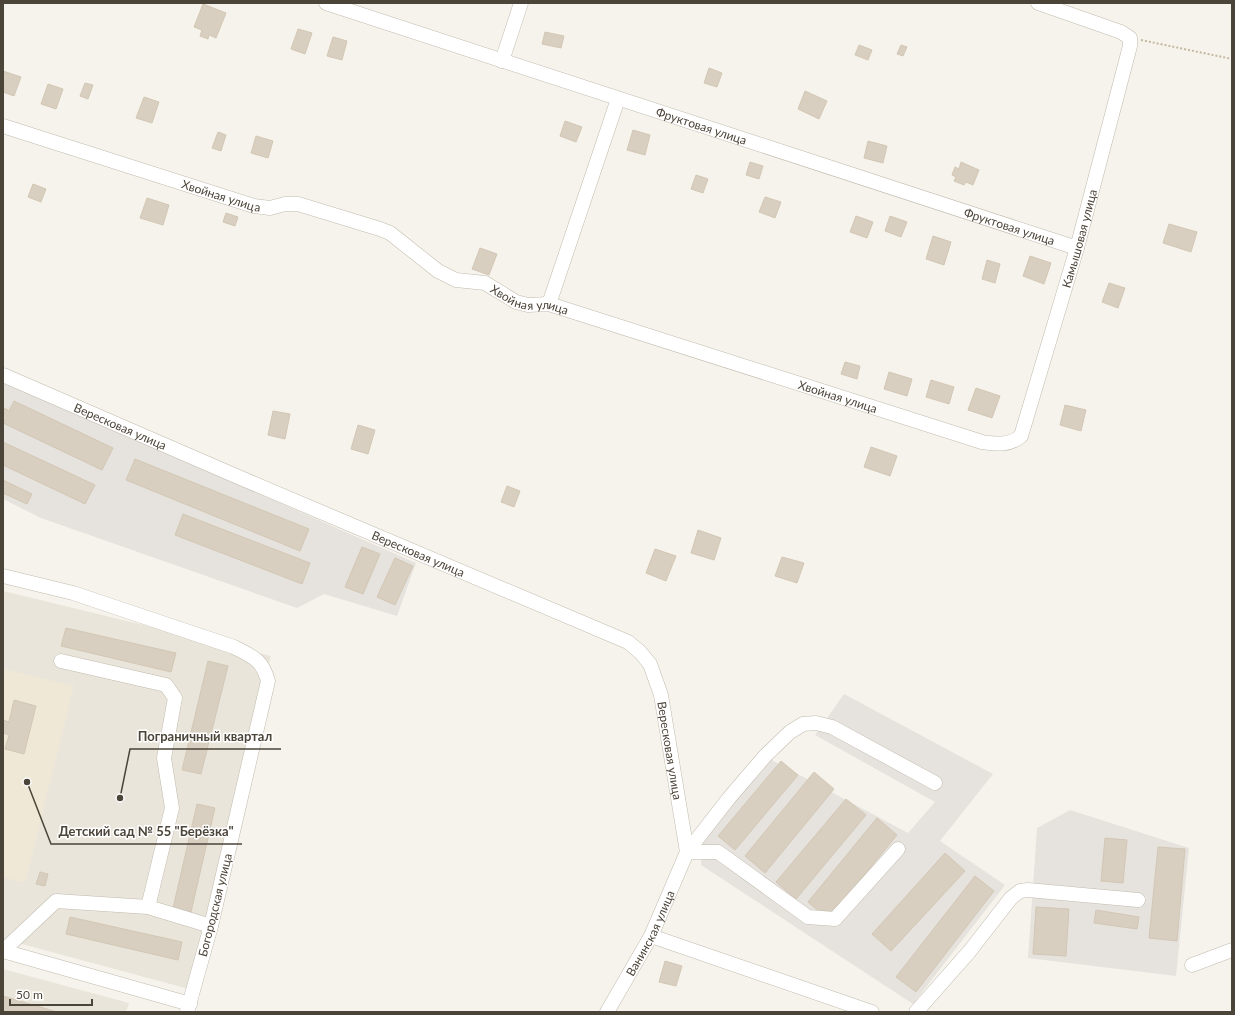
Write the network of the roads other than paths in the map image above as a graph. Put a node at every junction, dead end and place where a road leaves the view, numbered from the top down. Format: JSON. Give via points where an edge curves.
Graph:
{"nodes":[{"id":1,"x":326,"y":3,"type":"edge"},
{"id":2,"x":521,"y":3,"type":"edge"},
{"id":3,"x":1038,"y":3,"type":"edge"},
{"id":4,"x":502,"y":61,"type":"junction"},
{"id":5,"x":618,"y":99,"type":"junction"},
{"id":6,"x":3,"y":126,"type":"edge"},
{"id":7,"x":1077,"y":248,"type":"junction"},
{"id":8,"x":549,"y":304,"type":"junction"},
{"id":9,"x":3,"y":375,"type":"edge"},
{"id":10,"x":1021,"y":436,"type":"joint"},
{"id":11,"x":3,"y":576,"type":"edge"},
{"id":12,"x":61,"y":661,"type":"dead end"},
{"id":13,"x":935,"y":783,"type":"dead end"},
{"id":14,"x":898,"y":849,"type":"dead end"},
{"id":15,"x":687,"y":852,"type":"junction"},
{"id":16,"x":1138,"y":900,"type":"dead end"},
{"id":17,"x":148,"y":907,"type":"junction"},
{"id":18,"x":211,"y":926,"type":"junction"},
{"id":19,"x":651,"y":936,"type":"junction"},
{"id":20,"x":1232,"y":950,"type":"edge"},
{"id":21,"x":3,"y":951,"type":"edge"},
{"id":22,"x":1192,"y":965,"type":"dead end"},
{"id":23,"x":188,"y":1008,"type":"edge"},
{"id":24,"x":607,"y":1012,"type":"edge"},
{"id":25,"x":872,"y":1012,"type":"edge"},
{"id":26,"x":916,"y":1012,"type":"edge"}],
"edges":[{"from":1,"to":4,"type":"street","name":"Фруктовая улица"},
{"from":2,"to":4,"type":"street"},
{"from":3,"to":7,"type":"street","name":"Камышовая улица","via":[[1121,32],[1130,38]]},
{"from":4,"to":5,"type":"street","name":"Фруктовая улица"},
{"from":5,"to":7,"type":"street","name":"Фруктовая улица"},
{"from":5,"to":8,"type":"street"},
{"from":6,"to":8,"type":"street","name":"Хвойная улица","via":[[254,206],[270,208],[298,204],[380,229],[390,233],[438,271],[456,280],[492,285],[506,298],[516,302],[528,305]]},
{"from":7,"to":10,"type":"street","name":"Камышовая улица"},
{"from":8,"to":10,"type":"street","name":"Хвойная улица","via":[[982,442],[1008,444]]},
{"from":9,"to":15,"type":"street","name":"Вересковая улица","via":[[628,642],[650,664],[661,695]]},
{"from":11,"to":18,"type":"street","name":"Богородская улица","via":[[73,593],[234,647],[252,656],[264,668],[268,681]]},
{"from":12,"to":17,"type":"street","via":[[166,685],[175,698],[164,758],[172,808]]},
{"from":13,"to":15,"type":"street","name":"Ванинская улица","via":[[832,728],[816,723],[803,724],[790,732],[765,756]]},
{"from":14,"to":15,"type":"street","via":[[835,919],[808,917],[718,852]]},
{"from":15,"to":19,"type":"street","name":"Ванинская улица"},
{"from":16,"to":26,"type":"street","via":[[1020,891],[1011,898],[969,952]]},
{"from":17,"to":18,"type":"street"},
{"from":17,"to":21,"type":"street","via":[[56,901]]},
{"from":18,"to":23,"type":"street","name":"Богородская улица"},
{"from":19,"to":24,"type":"street","name":"Ванинская улица"},
{"from":19,"to":25,"type":"street"},
{"from":20,"to":22,"type":"street"},
{"from":21,"to":23,"type":"street"}]}
